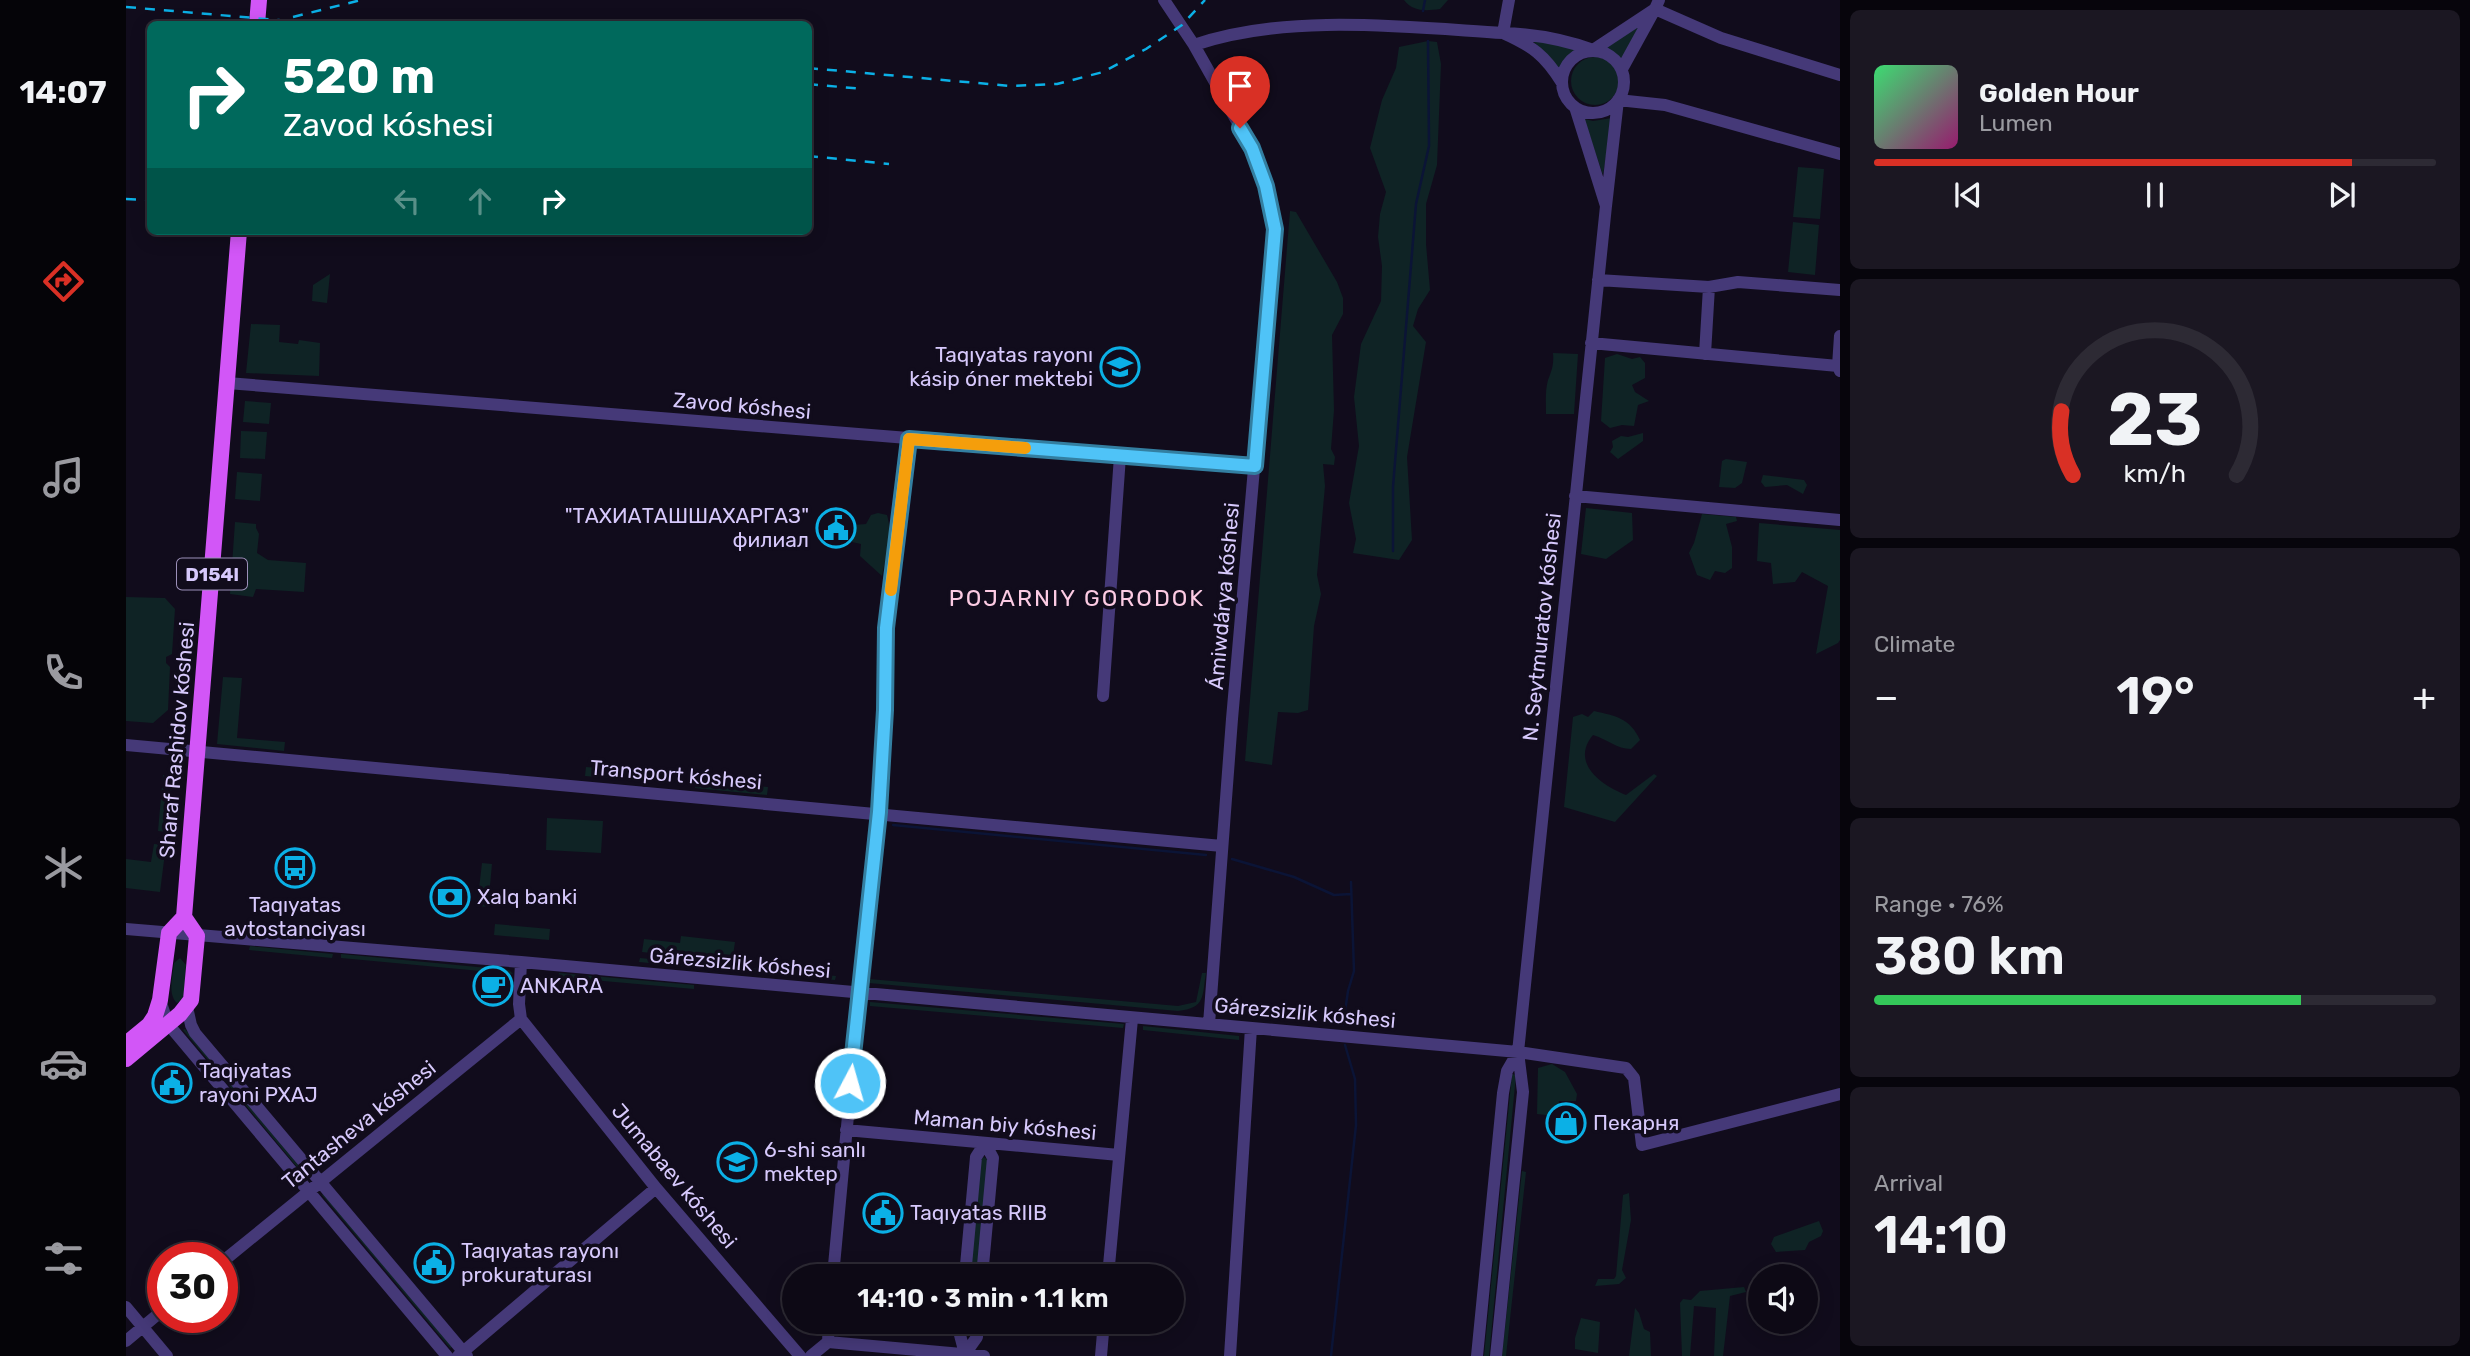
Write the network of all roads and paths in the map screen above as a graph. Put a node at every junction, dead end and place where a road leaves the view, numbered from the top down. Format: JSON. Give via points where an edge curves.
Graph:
{"nodes":[{"id":1,"x":259,"y":0,"type":"edge"},
{"id":2,"x":1164,"y":0,"type":"edge"},
{"id":3,"x":1509,"y":0,"type":"edge"},
{"id":4,"x":1657,"y":5,"type":"edge"},
{"id":5,"x":257,"y":21,"type":"edge"},
{"id":6,"x":1503,"y":33,"type":"junction"},
{"id":7,"x":1194,"y":45,"type":"junction"},
{"id":8,"x":1593,"y":50,"type":"junction"},
{"id":9,"x":1622,"y":69,"type":"junction"},
{"id":10,"x":1840,"y":75,"type":"edge"},
{"id":11,"x":1562,"y":83,"type":"junction"},
{"id":12,"x":1618,"y":100,"type":"junction"},
{"id":13,"x":1574,"y":107,"type":"junction"},
{"id":14,"x":1840,"y":154,"type":"edge"},
{"id":15,"x":1606,"y":206,"type":"junction"},
{"id":16,"x":239,"y":235,"type":"edge"},
{"id":17,"x":1598,"y":280,"type":"junction"},
{"id":18,"x":1709,"y":287,"type":"junction"},
{"id":19,"x":1840,"y":290,"type":"edge"},
{"id":20,"x":1840,"y":337,"type":"edge"},
{"id":21,"x":1591,"y":343,"type":"junction"},
{"id":22,"x":1705,"y":354,"type":"junction"},
{"id":23,"x":1839,"y":369,"type":"edge"},
{"id":24,"x":227,"y":383,"type":"junction"},
{"id":25,"x":909,"y":439,"type":"junction"},
{"id":26,"x":1120,"y":456,"type":"junction"},
{"id":27,"x":1255,"y":466,"type":"junction"},
{"id":28,"x":1575,"y":496,"type":"junction"},
{"id":29,"x":1840,"y":520,"type":"edge"},
{"id":30,"x":1103,"y":696,"type":"dead end"},
{"id":31,"x":126,"y":745,"type":"edge"},
{"id":32,"x":198,"y":751,"type":"junction"},
{"id":33,"x":879,"y":812,"type":"junction"},
{"id":34,"x":1222,"y":845,"type":"junction"},
{"id":35,"x":184,"y":917,"type":"junction"},
{"id":36,"x":126,"y":929,"type":"edge"},
{"id":37,"x":169,"y":933,"type":"junction"},
{"id":38,"x":197,"y":936,"type":"junction"},
{"id":39,"x":521,"y":962,"type":"junction"},
{"id":40,"x":859,"y":993,"type":"junction"},
{"id":41,"x":187,"y":1007,"type":"junction"},
{"id":42,"x":521,"y":1019,"type":"junction"},
{"id":43,"x":1132,"y":1019,"type":"junction"},
{"id":44,"x":1209,"y":1024,"type":"junction"},
{"id":45,"x":158,"y":1028,"type":"junction"},
{"id":46,"x":1251,"y":1028,"type":"junction"},
{"id":47,"x":126,"y":1044,"type":"edge"},
{"id":48,"x":1518,"y":1052,"type":"junction"},
{"id":49,"x":126,"y":1059,"type":"edge"},
{"id":50,"x":1840,"y":1094,"type":"edge"},
{"id":51,"x":846,"y":1130,"type":"junction"},
{"id":52,"x":985,"y":1143,"type":"junction"},
{"id":53,"x":1119,"y":1155,"type":"junction"},
{"id":54,"x":320,"y":1181,"type":"junction"},
{"id":55,"x":656,"y":1188,"type":"junction"},
{"id":56,"x":309,"y":1191,"type":"junction"},
{"id":57,"x":238,"y":1249,"type":"edge"},
{"id":58,"x":834,"y":1264,"type":"edge"},
{"id":59,"x":966,"y":1264,"type":"edge"},
{"id":60,"x":983,"y":1264,"type":"edge"},
{"id":61,"x":1109,"y":1264,"type":"edge"},
{"id":62,"x":126,"y":1307,"type":"edge"},
{"id":63,"x":147,"y":1324,"type":"edge"},
{"id":64,"x":143,"y":1327,"type":"junction"},
{"id":65,"x":828,"y":1334,"type":"edge"},
{"id":66,"x":960,"y":1334,"type":"edge"},
{"id":67,"x":977,"y":1334,"type":"edge"},
{"id":68,"x":1103,"y":1334,"type":"edge"},
{"id":69,"x":126,"y":1341,"type":"edge"},
{"id":70,"x":828,"y":1342,"type":"junction"},
{"id":71,"x":965,"y":1354,"type":"junction"},
{"id":72,"x":463,"y":1355,"type":"edge"},
{"id":73,"x":167,"y":1356,"type":"edge"},
{"id":74,"x":447,"y":1356,"type":"edge"},
{"id":75,"x":800,"y":1356,"type":"edge"},
{"id":76,"x":811,"y":1356,"type":"edge"},
{"id":77,"x":984,"y":1356,"type":"edge"},
{"id":78,"x":1101,"y":1356,"type":"edge"},
{"id":79,"x":1230,"y":1356,"type":"edge"},
{"id":80,"x":1477,"y":1356,"type":"edge"},
{"id":81,"x":1496,"y":1356,"type":"edge"}],
"edges":[{"from":1,"to":5,"type":"main road"},
{"from":2,"to":7,"type":"street","name":"Ámiwdárya kóshesi"},
{"from":3,"to":6,"type":"street"},
{"from":4,"to":8,"type":"street"},
{"from":4,"to":9,"type":"street"},
{"from":4,"to":10,"type":"street","via":[[1721,38]]},
{"from":6,"to":7,"type":"street","via":[[1375,25],[1279,28]]},
{"from":6,"to":8,"type":"street","via":[[1539,34]]},
{"from":6,"to":11,"type":"street","via":[[1532,45]]},
{"from":7,"to":27,"type":"street","name":"Ámiwdárya kóshesi","via":[[1252,148],[1275,229]]},
{"from":8,"to":9,"type":"street","via":[[1610,56]]},
{"from":8,"to":11,"type":"street","via":[[1567,64]]},
{"from":9,"to":12,"type":"street","via":[[1624,85]]},
{"from":11,"to":13,"type":"street"},
{"from":12,"to":13,"type":"street","via":[[1602,112]]},
{"from":12,"to":14,"type":"street","via":[[1665,106]]},
{"from":12,"to":15,"type":"street","name":"N. Seytmuratov kóshesi"},
{"from":13,"to":15,"type":"street"},
{"from":15,"to":17,"type":"street","name":"N. Seytmuratov kóshesi"},
{"from":16,"to":24,"type":"main road","name":"Sharaf Rashidov kóshesi","number":"D154l"},
{"from":17,"to":18,"type":"street"},
{"from":17,"to":21,"type":"street","name":"N. Seytmuratov kóshesi"},
{"from":18,"to":19,"type":"street","via":[[1738,282]]},
{"from":18,"to":22,"type":"street"},
{"from":20,"to":23,"type":"street"},
{"from":21,"to":22,"type":"street"},
{"from":21,"to":28,"type":"street","name":"N. Seytmuratov kóshesi"},
{"from":22,"to":23,"type":"street"},
{"from":24,"to":25,"type":"street","name":"Zavod kóshesi"},
{"from":24,"to":32,"type":"main road","name":"Sharaf Rashidov kóshesi","number":"D154l"},
{"from":25,"to":26,"type":"street","name":"Zavod kóshesi"},
{"from":25,"to":33,"type":"street","via":[[886,628]]},
{"from":26,"to":27,"type":"street","name":"Zavod kóshesi"},
{"from":26,"to":30,"type":"street"},
{"from":27,"to":34,"type":"street","name":"Ámiwdárya kóshesi"},
{"from":28,"to":29,"type":"street"},
{"from":28,"to":48,"type":"street","name":"N. Seytmuratov kóshesi"},
{"from":31,"to":32,"type":"street","name":"Transport kóshesi"},
{"from":32,"to":33,"type":"street","name":"Transport kóshesi"},
{"from":32,"to":35,"type":"main road","name":"Sharaf Rashidov kóshesi","number":"D154l"},
{"from":33,"to":34,"type":"street","name":"Transport kóshesi"},
{"from":33,"to":40,"type":"street"},
{"from":34,"to":44,"type":"street","name":"Ámiwdárya kóshesi"},
{"from":35,"to":37,"type":"main road"},
{"from":35,"to":38,"type":"main road"},
{"from":36,"to":37,"type":"street","name":"Gárezsizlik kóshesi"},
{"from":37,"to":38,"type":"street","name":"Gárezsizlik kóshesi"},
{"from":37,"to":45,"type":"main road","via":[[155,1016]]},
{"from":38,"to":39,"type":"street","name":"Gárezsizlik kóshesi"},
{"from":38,"to":41,"type":"main road","via":[[193,992]]},
{"from":39,"to":40,"type":"street","name":"Gárezsizlik kóshesi"},
{"from":39,"to":42,"type":"street"},
{"from":40,"to":43,"type":"street","name":"Gárezsizlik kóshesi"},
{"from":40,"to":51,"type":"street"},
{"from":41,"to":45,"type":"main road"},
{"from":41,"to":54,"type":"street","via":[[195,1033]]},
{"from":42,"to":54,"type":"street","name":"Tantasheva kóshesi"},
{"from":42,"to":55,"type":"street","name":"Jumabaev kóshesi"},
{"from":43,"to":44,"type":"street","name":"Gárezsizlik kóshesi"},
{"from":43,"to":53,"type":"street"},
{"from":44,"to":46,"type":"street","name":"Gárezsizlik kóshesi"},
{"from":45,"to":47,"type":"main road"},
{"from":45,"to":49,"type":"main road"},
{"from":45,"to":56,"type":"street"},
{"from":46,"to":48,"type":"street","name":"Gárezsizlik kóshesi"},
{"from":46,"to":79,"type":"street"},
{"from":48,"to":50,"type":"street","name":"Gárezsizlik kóshesi","via":[[1626,1068],[1634,1078],[1642,1145]]},
{"from":48,"to":80,"type":"street","via":[[1507,1071],[1503,1093]]},
{"from":48,"to":81,"type":"street","via":[[1523,1092]]},
{"from":51,"to":52,"type":"street","name":"Maman biy kóshesi"},
{"from":51,"to":58,"type":"street"},
{"from":52,"to":53,"type":"street","name":"Maman biy kóshesi"},
{"from":52,"to":59,"type":"street","via":[[976,1157]]},
{"from":52,"to":60,"type":"street","via":[[993,1158]]},
{"from":53,"to":61,"type":"street"},
{"from":54,"to":56,"type":"street","name":"Tantasheva kóshesi"},
{"from":54,"to":72,"type":"street"},
{"from":55,"to":72,"type":"street"},
{"from":55,"to":75,"type":"street","name":"Jumabaev kóshesi"},
{"from":56,"to":57,"type":"street","name":"Tantasheva kóshesi"},
{"from":56,"to":74,"type":"street"},
{"from":62,"to":64,"type":"street"},
{"from":63,"to":64,"type":"street"},
{"from":64,"to":69,"type":"street"},
{"from":64,"to":73,"type":"street"},
{"from":65,"to":70,"type":"street"},
{"from":66,"to":71,"type":"street"},
{"from":67,"to":71,"type":"street"},
{"from":68,"to":78,"type":"street"},
{"from":70,"to":71,"type":"street"},
{"from":70,"to":76,"type":"street"},
{"from":71,"to":77,"type":"street"}]}
